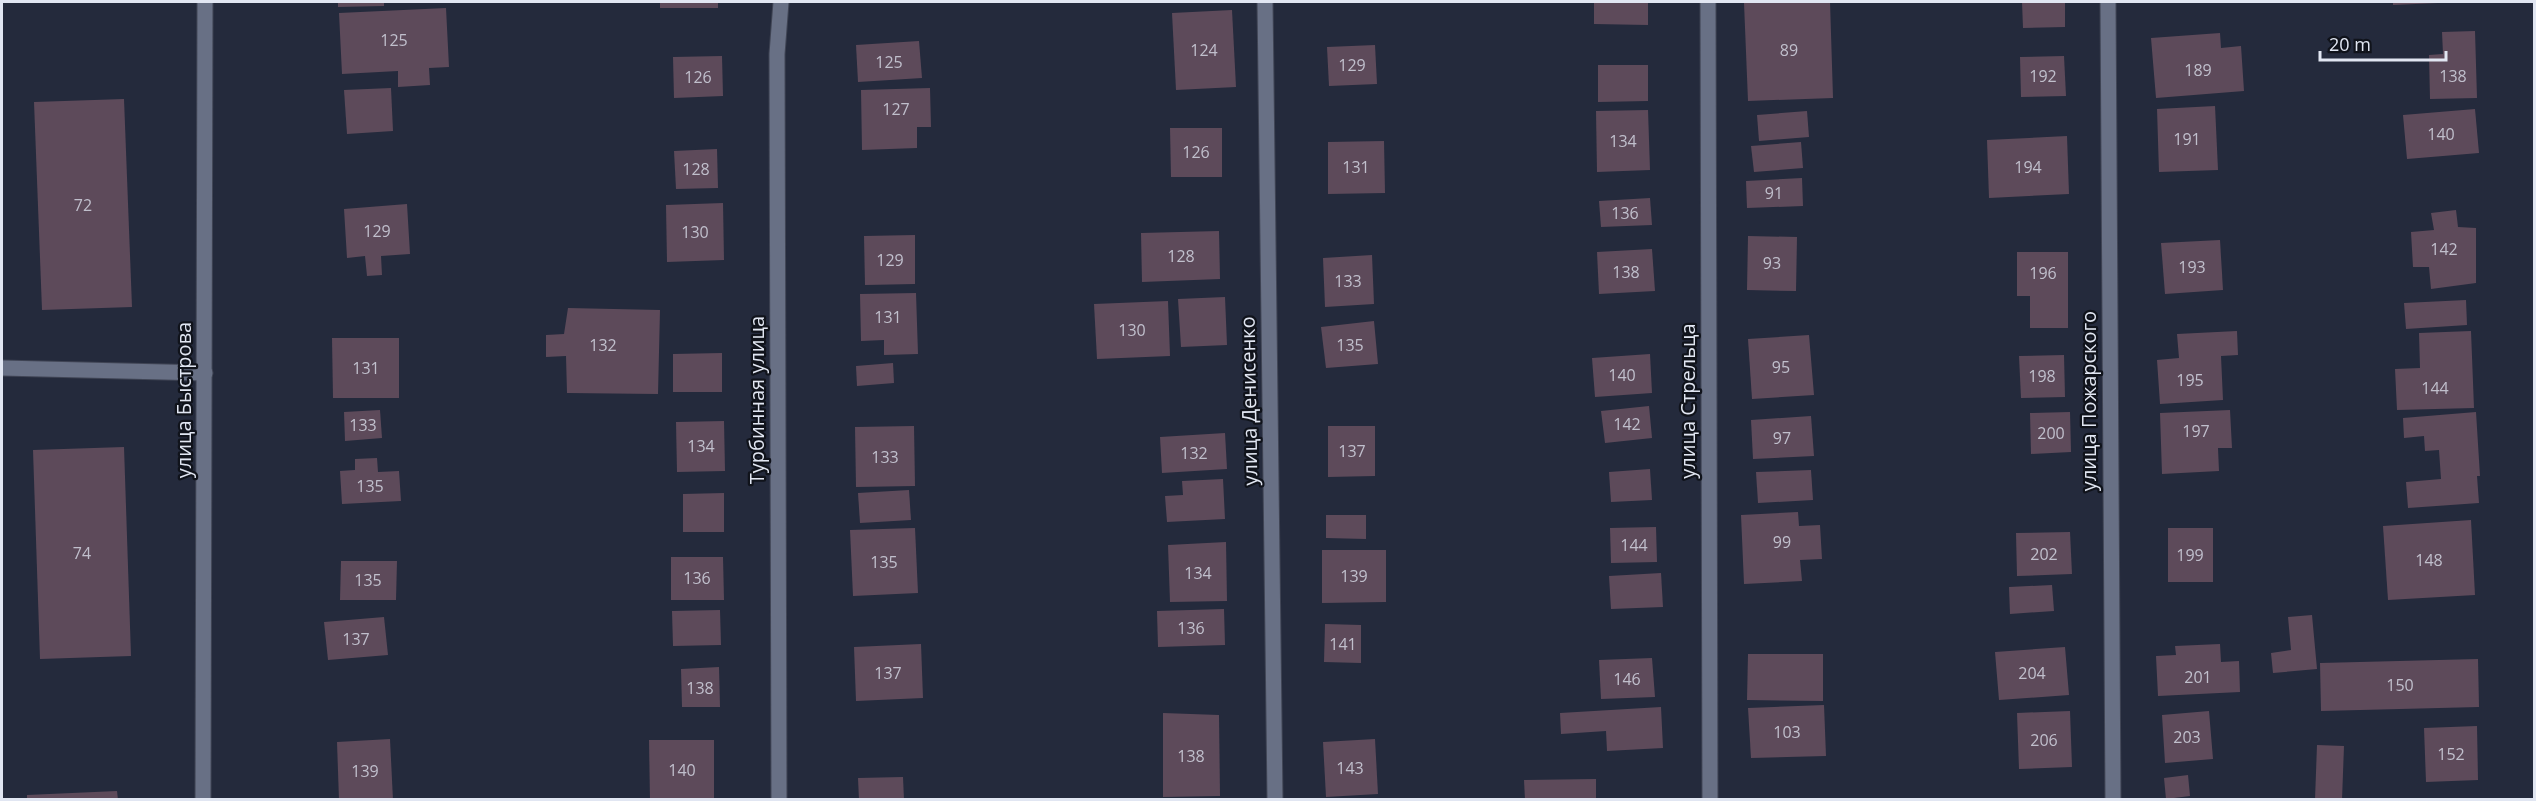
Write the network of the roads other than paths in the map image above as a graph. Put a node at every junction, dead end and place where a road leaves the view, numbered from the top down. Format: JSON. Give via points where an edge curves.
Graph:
{"nodes":[{"id":1,"x":205,"y":2,"type":"edge"},
{"id":2,"x":781,"y":2,"type":"edge"},
{"id":3,"x":1265,"y":2,"type":"edge"},
{"id":4,"x":1708,"y":2,"type":"edge"},
{"id":5,"x":2108,"y":2,"type":"edge"},
{"id":6,"x":2,"y":368,"type":"edge"},
{"id":7,"x":205,"y":373,"type":"junction"},
{"id":8,"x":203,"y":800,"type":"edge"},
{"id":9,"x":779,"y":800,"type":"edge"},
{"id":10,"x":1275,"y":800,"type":"edge"},
{"id":11,"x":1710,"y":800,"type":"edge"},
{"id":12,"x":2113,"y":800,"type":"edge"}],
"edges":[{"from":1,"to":7,"type":"street","name":"улица Быстрова"},
{"from":2,"to":9,"type":"street","name":"Турбинная улица","via":[[777,54]]},
{"from":3,"to":10,"type":"street","name":"улица Денисенко"},
{"from":4,"to":11,"type":"street","name":"улица Стрельца"},
{"from":5,"to":12,"type":"street","name":"улица Пожарского"},
{"from":6,"to":7,"type":"street"},
{"from":7,"to":8,"type":"street","name":"улица Быстрова"}]}
